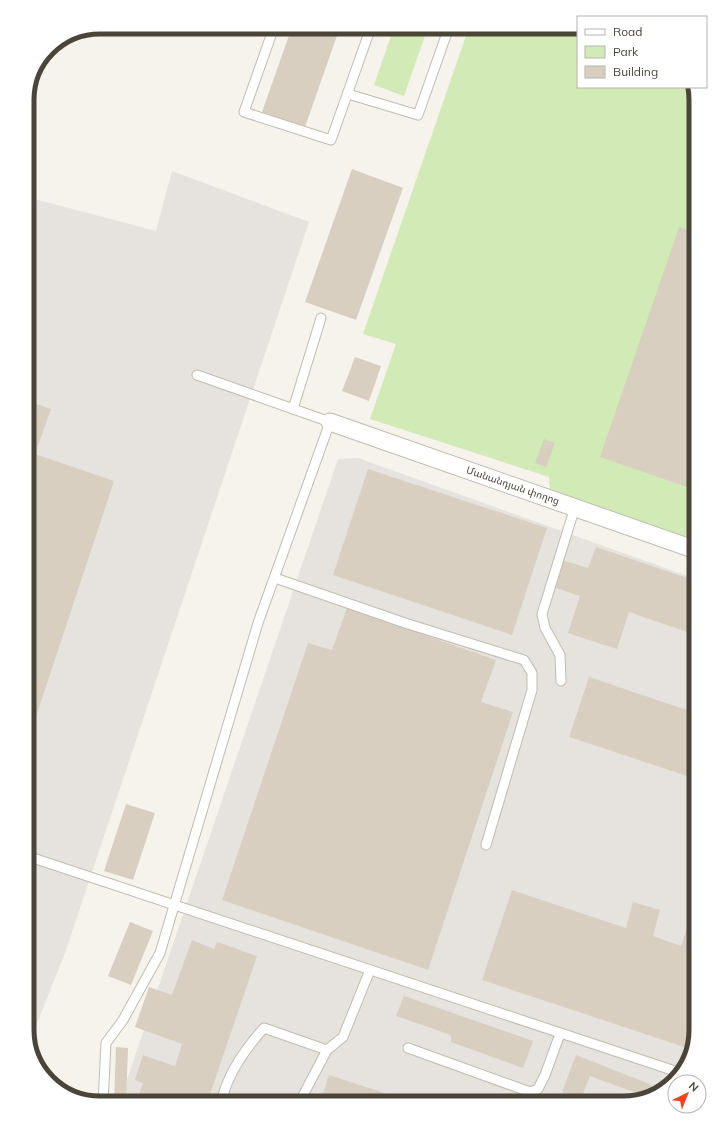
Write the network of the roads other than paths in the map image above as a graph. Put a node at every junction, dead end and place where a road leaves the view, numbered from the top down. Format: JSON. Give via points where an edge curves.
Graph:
{"nodes":[{"id":1,"x":272,"y":34,"type":"edge"},
{"id":2,"x":369,"y":34,"type":"edge"},
{"id":3,"x":447,"y":34,"type":"edge"},
{"id":4,"x":348,"y":94,"type":"junction"},
{"id":5,"x":322,"y":318,"type":"dead end"},
{"id":6,"x":197,"y":374,"type":"dead end"},
{"id":7,"x":293,"y":409,"type":"junction"},
{"id":8,"x":330,"y":422,"type":"junction"},
{"id":9,"x":575,"y":507,"type":"junction"},
{"id":10,"x":689,"y":548,"type":"edge"},
{"id":11,"x":275,"y":578,"type":"junction"},
{"id":12,"x":561,"y":680,"type":"dead end"},
{"id":13,"x":486,"y":846,"type":"dead end"},
{"id":14,"x":34,"y":858,"type":"edge"},
{"id":15,"x":175,"y":905,"type":"junction"},
{"id":16,"x":370,"y":970,"type":"junction"},
{"id":17,"x":560,"y":1034,"type":"junction"},
{"id":18,"x":408,"y":1048,"type":"dead end"},
{"id":19,"x":327,"y":1050,"type":"junction"},
{"id":20,"x":675,"y":1071,"type":"edge"},
{"id":21,"x":103,"y":1096,"type":"edge"},
{"id":22,"x":222,"y":1096,"type":"edge"},
{"id":23,"x":304,"y":1096,"type":"edge"}],
"edges":[{"from":1,"to":4,"type":"lane","via":[[244,112],[331,140]]},
{"from":2,"to":4,"type":"lane"},
{"from":3,"to":4,"type":"lane","via":[[418,115]]},
{"from":5,"to":7,"type":"lane"},
{"from":6,"to":7,"type":"lane"},
{"from":7,"to":8,"type":"lane"},
{"from":8,"to":9,"type":"street","name":"Մանանդյան փողոց"},
{"from":8,"to":11,"type":"lane"},
{"from":9,"to":10,"type":"street","name":"Մանանդյան փողոց"},
{"from":9,"to":12,"type":"lane","via":[[542,614],[560,655]]},
{"from":11,"to":13,"type":"lane","via":[[405,623],[524,660],[532,673],[532,690]]},
{"from":11,"to":15,"type":"lane","via":[[258,623]]},
{"from":14,"to":15,"type":"lane"},
{"from":15,"to":16,"type":"lane"},
{"from":15,"to":21,"type":"lane","via":[[160,953],[123,1020],[106,1043]]},
{"from":16,"to":17,"type":"lane"},
{"from":16,"to":19,"type":"lane","via":[[344,1037]]},
{"from":17,"to":18,"type":"lane","via":[[538,1089],[530,1092]]},
{"from":17,"to":20,"type":"lane"},
{"from":19,"to":22,"type":"lane","via":[[264,1028],[246,1047]]},
{"from":19,"to":23,"type":"lane"}]}
